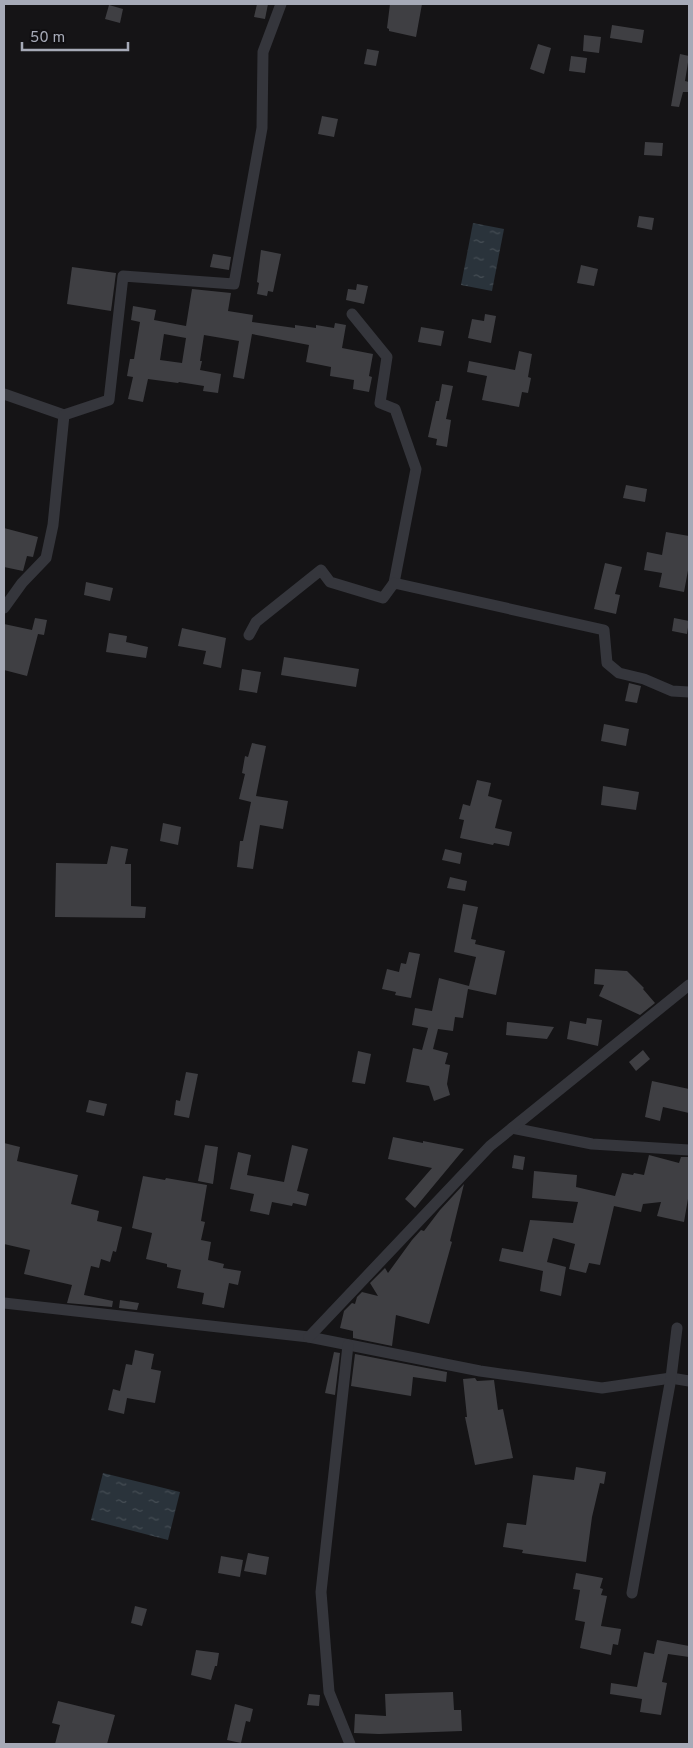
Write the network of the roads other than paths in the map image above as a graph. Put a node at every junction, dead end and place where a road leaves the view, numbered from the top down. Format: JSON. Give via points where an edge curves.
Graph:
{"nodes":[{"id":1,"x":281,"y":4,"type":"edge"},
{"id":2,"x":352,"y":314,"type":"dead end"},
{"id":3,"x":4,"y":394,"type":"edge"},
{"id":4,"x":64,"y":415,"type":"junction"},
{"id":5,"x":394,"y":583,"type":"junction"},
{"id":6,"x":4,"y":608,"type":"edge"},
{"id":7,"x":249,"y":635,"type":"dead end"},
{"id":8,"x":689,"y":692,"type":"edge"},
{"id":9,"x":689,"y":985,"type":"edge"},
{"id":10,"x":512,"y":1128,"type":"junction"},
{"id":11,"x":689,"y":1150,"type":"edge"},
{"id":12,"x":4,"y":1303,"type":"edge"},
{"id":13,"x":677,"y":1328,"type":"dead end"},
{"id":14,"x":309,"y":1337,"type":"junction"},
{"id":15,"x":348,"y":1345,"type":"junction"},
{"id":16,"x":671,"y":1378,"type":"junction"},
{"id":17,"x":689,"y":1381,"type":"edge"},
{"id":18,"x":632,"y":1593,"type":"dead end"},
{"id":19,"x":350,"y":1744,"type":"edge"}],
"edges":[{"from":1,"to":4,"type":"street","via":[[263,52],[262,128],[234,284],[123,276],[109,400]]},
{"from":2,"to":5,"type":"street","via":[[387,357],[380,403],[395,409],[416,469]]},
{"from":3,"to":4,"type":"street"},
{"from":4,"to":6,"type":"street","via":[[53,525],[46,558]]},
{"from":5,"to":7,"type":"street","via":[[383,598],[330,582],[321,570],[256,622]]},
{"from":5,"to":8,"type":"street","via":[[604,630],[607,664],[619,673],[672,691]]},
{"from":9,"to":10,"type":"street"},
{"from":10,"to":11,"type":"street","via":[[592,1144]]},
{"from":10,"to":14,"type":"street","via":[[490,1146]]},
{"from":12,"to":14,"type":"street"},
{"from":13,"to":16,"type":"street"},
{"from":14,"to":15,"type":"street"},
{"from":15,"to":16,"type":"street","via":[[480,1371],[602,1388]]},
{"from":15,"to":19,"type":"street","via":[[321,1592],[330,1692]]},
{"from":16,"to":17,"type":"street"},
{"from":16,"to":18,"type":"street"}]}
